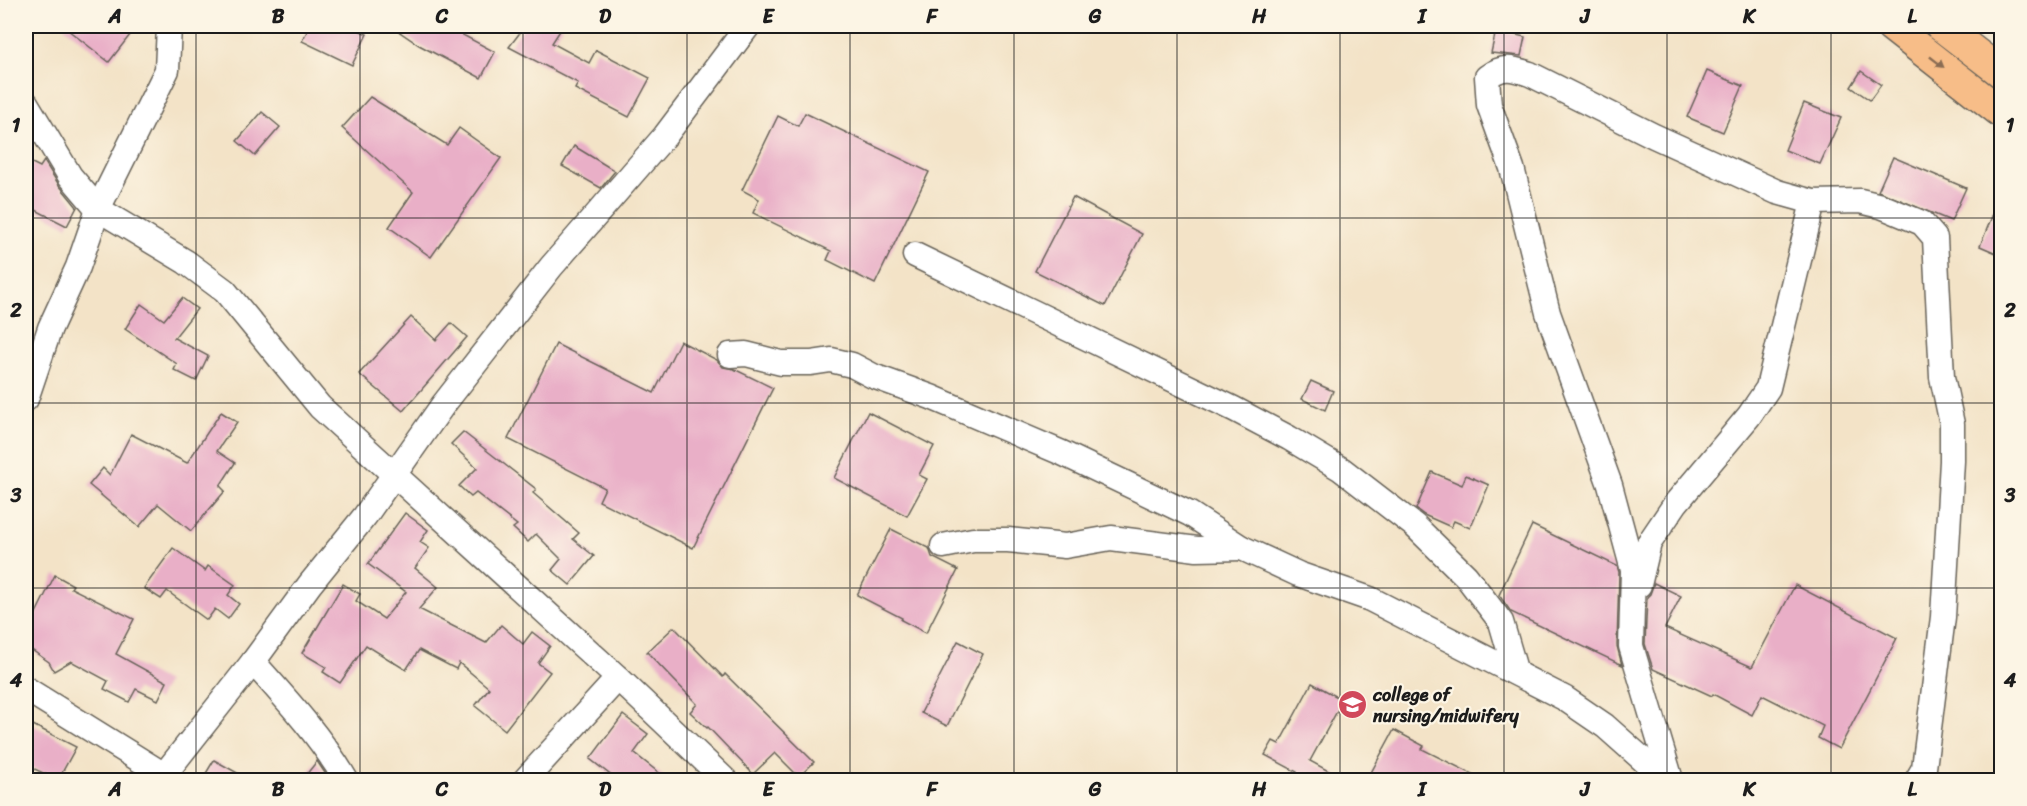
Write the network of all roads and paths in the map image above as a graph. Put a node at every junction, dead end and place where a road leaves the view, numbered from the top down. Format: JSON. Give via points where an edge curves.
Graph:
{"nodes":[{"id":1,"x":169,"y":26,"type":"edge"},
{"id":2,"x":748,"y":26,"type":"edge"},
{"id":3,"x":1890,"y":26,"type":"edge"},
{"id":4,"x":1941,"y":26,"type":"edge"},
{"id":5,"x":2001,"y":73,"type":"edge"},
{"id":6,"x":26,"y":103,"type":"edge"},
{"id":7,"x":2001,"y":113,"type":"edge"},
{"id":8,"x":1813,"y":202,"type":"junction"},
{"id":9,"x":98,"y":209,"type":"junction"},
{"id":10,"x":915,"y":255,"type":"dead end"},
{"id":11,"x":730,"y":354,"type":"dead end"},
{"id":12,"x":26,"y":399,"type":"edge"},
{"id":13,"x":394,"y":474,"type":"junction"},
{"id":14,"x":943,"y":546,"type":"dead end"},
{"id":15,"x":1242,"y":548,"type":"junction"},
{"id":16,"x":1633,"y":607,"type":"junction"},
{"id":17,"x":253,"y":662,"type":"junction"},
{"id":18,"x":1516,"y":673,"type":"junction"},
{"id":19,"x":618,"y":678,"type":"junction"},
{"id":20,"x":26,"y":689,"type":"edge"},
{"id":21,"x":162,"y":778,"type":"edge"},
{"id":22,"x":346,"y":780,"type":"edge"},
{"id":23,"x":525,"y":780,"type":"edge"},
{"id":24,"x":725,"y":780,"type":"edge"},
{"id":25,"x":1666,"y":780,"type":"edge"},
{"id":26,"x":1671,"y":780,"type":"edge"},
{"id":27,"x":1917,"y":780,"type":"edge"}],
"edges":[{"from":1,"to":9,"type":"street","via":[[168,70]]},
{"from":2,"to":13,"type":"street","via":[[664,136],[551,267]]},
{"from":3,"to":7,"type":"main road","one_way":true},
{"from":4,"to":5,"type":"main road"},
{"from":6,"to":9,"type":"street","via":[[70,176]]},
{"from":8,"to":16,"type":"street","via":[[1768,388],[1649,543]]},
{"from":8,"to":16,"type":"street","via":[[1777,192],[1530,74],[1498,69],[1487,77],[1490,105],[1512,168],[1548,313],[1610,485],[1633,570]]},
{"from":8,"to":27,"type":"street","via":[[1860,201],[1881,206],[1922,223],[1935,238],[1942,377],[1952,424],[1952,461],[1943,617],[1924,768]]},
{"from":9,"to":12,"type":"street"},
{"from":9,"to":13,"type":"street","via":[[186,261],[225,291],[320,408]]},
{"from":10,"to":18,"type":"street","via":[[1290,438],[1341,470],[1415,526],[1466,576],[1501,622]]},
{"from":11,"to":15,"type":"street","via":[[781,363],[831,360],[852,365],[1062,453],[1190,514]]},
{"from":13,"to":17,"type":"street"},
{"from":13,"to":19,"type":"street"},
{"from":14,"to":15,"type":"street","via":[[973,540],[1008,540],[1065,546],[1111,538],[1197,549]]},
{"from":15,"to":18,"type":"street","via":[[1298,574],[1370,599]]},
{"from":16,"to":26,"type":"street","via":[[1631,646]]},
{"from":17,"to":21,"type":"street"},
{"from":17,"to":22,"type":"street","via":[[311,728]]},
{"from":18,"to":25,"type":"street","via":[[1564,698],[1605,726]]},
{"from":19,"to":23,"type":"street"},
{"from":19,"to":24,"type":"street"},
{"from":20,"to":21,"type":"street"}]}
